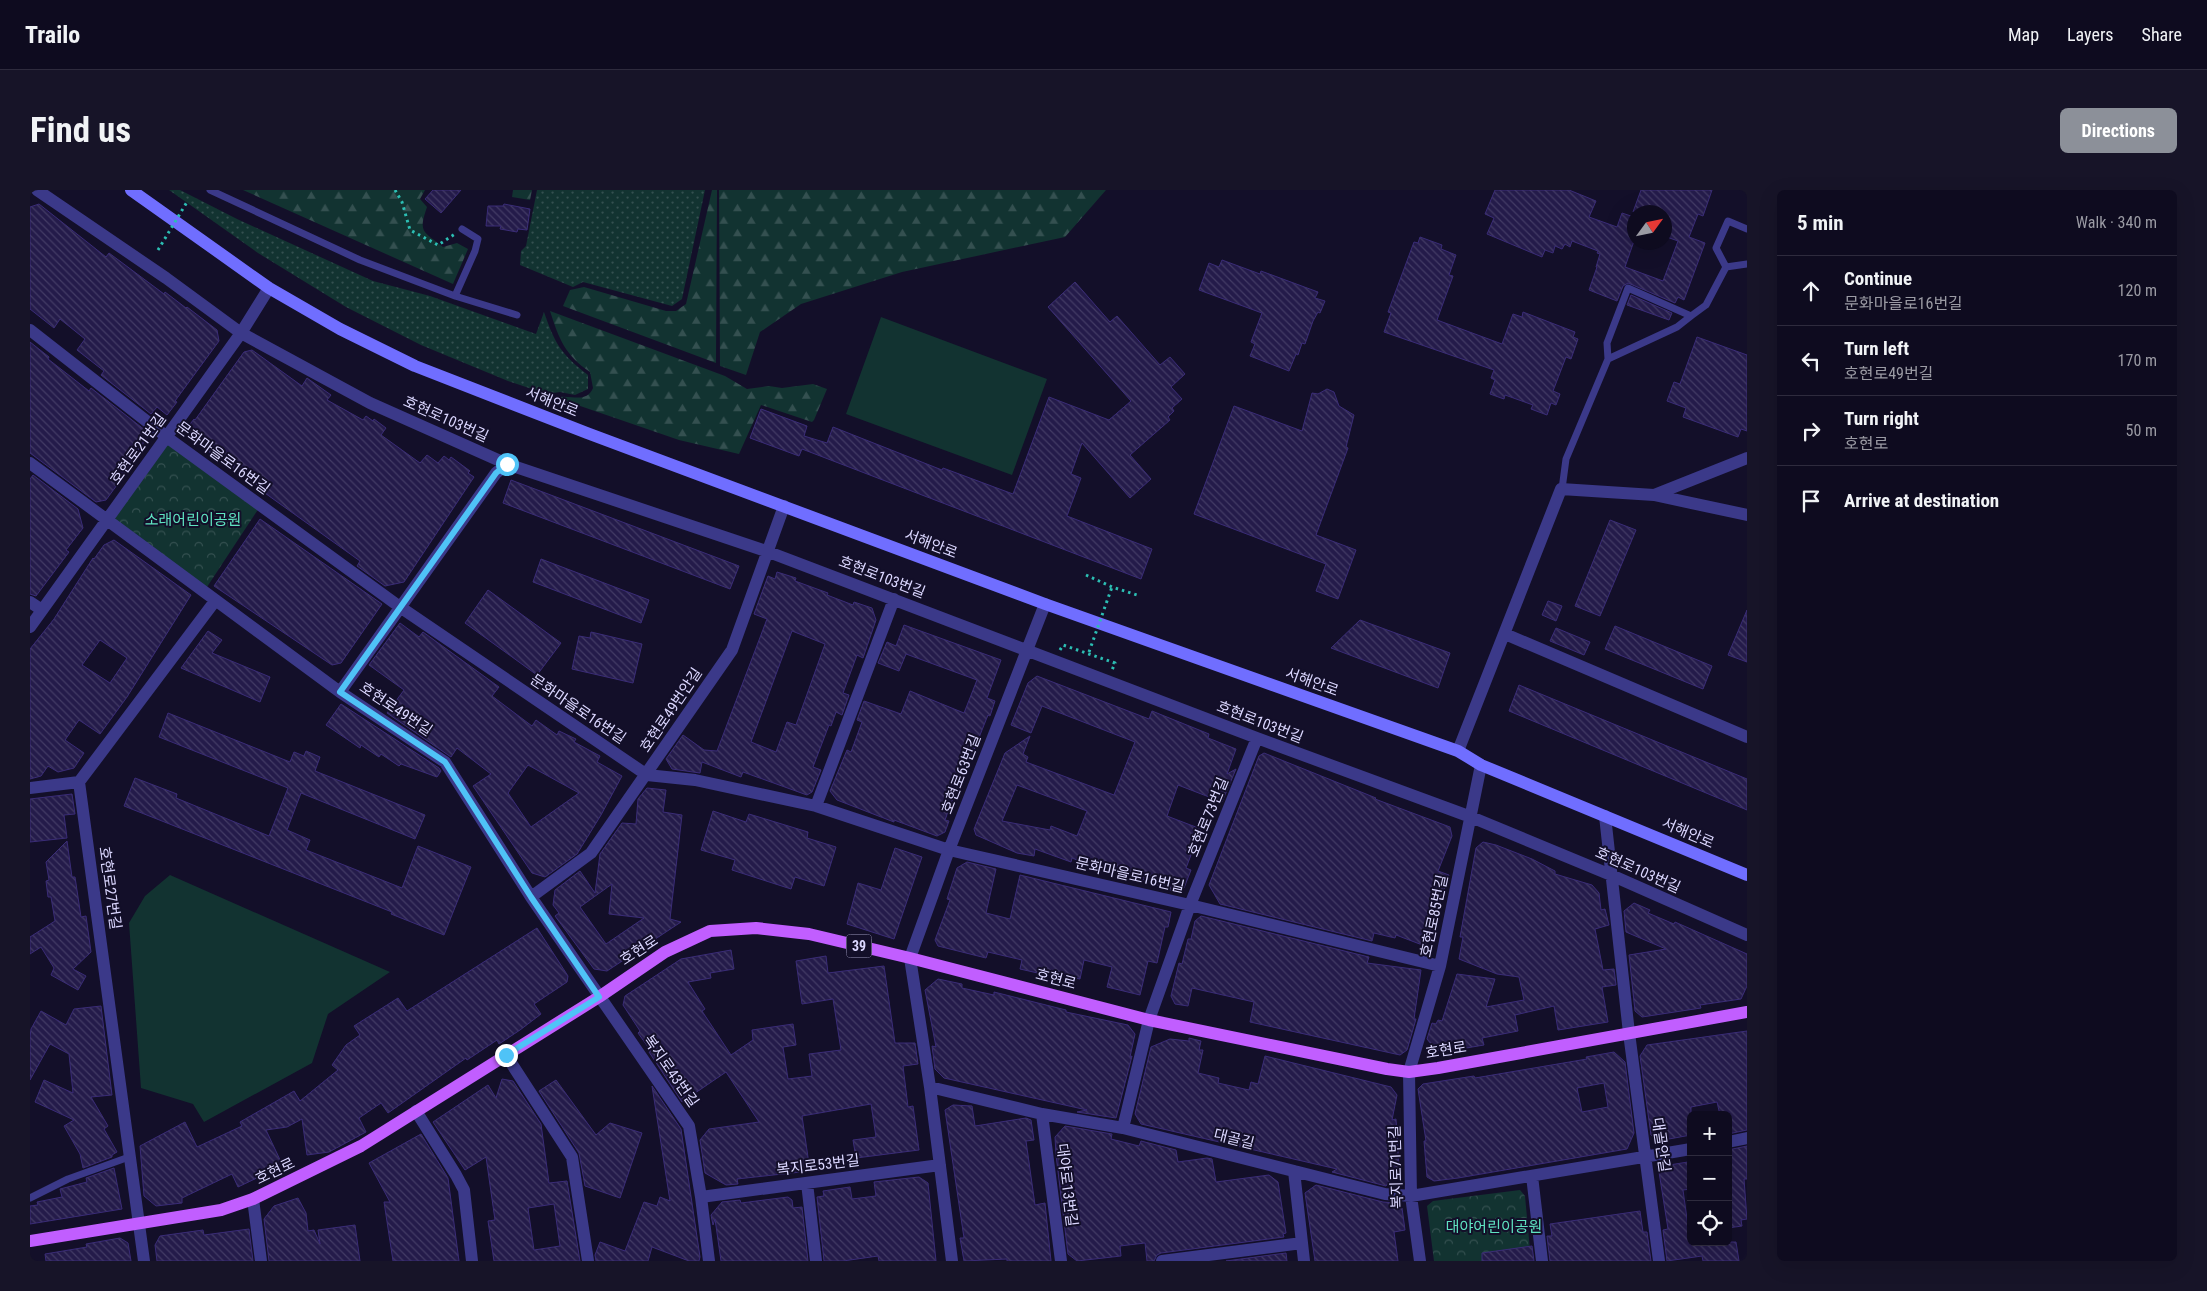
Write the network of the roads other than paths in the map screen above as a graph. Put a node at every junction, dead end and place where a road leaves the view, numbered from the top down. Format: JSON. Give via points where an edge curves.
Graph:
{"nodes":[{"id":1,"x":37,"y":190,"type":"edge"},
{"id":2,"x":131,"y":190,"type":"edge"},
{"id":3,"x":210,"y":190,"type":"edge"},
{"id":4,"x":462,"y":229,"type":"road end"},
{"id":5,"x":1747,"y":229,"type":"edge"},
{"id":6,"x":1747,"y":264,"type":"edge"},
{"id":7,"x":1726,"y":267,"type":"junction"},
{"id":8,"x":269,"y":288,"type":"junction"},
{"id":9,"x":455,"y":296,"type":"junction"},
{"id":10,"x":517,"y":315,"type":"dead end"},
{"id":11,"x":1691,"y":316,"type":"junction"},
{"id":12,"x":30,"y":330,"type":"edge"},
{"id":13,"x":241,"y":333,"type":"junction"},
{"id":14,"x":1608,"y":359,"type":"junction"},
{"id":15,"x":168,"y":437,"type":"junction"},
{"id":16,"x":1747,"y":458,"type":"edge"},
{"id":17,"x":30,"y":463,"type":"edge"},
{"id":18,"x":507,"y":464,"type":"junction"},
{"id":19,"x":1562,"y":489,"type":"junction"},
{"id":20,"x":1654,"y":495,"type":"junction"},
{"id":21,"x":784,"y":506,"type":"junction"},
{"id":22,"x":1747,"y":515,"type":"edge"},
{"id":23,"x":108,"y":520,"type":"junction"},
{"id":24,"x":766,"y":551,"type":"junction"},
{"id":25,"x":894,"y":599,"type":"junction"},
{"id":26,"x":214,"y":601,"type":"junction"},
{"id":27,"x":30,"y":602,"type":"edge"},
{"id":28,"x":1045,"y":604,"type":"junction"},
{"id":29,"x":400,"y":607,"type":"junction"},
{"id":30,"x":42,"y":610,"type":"junction"},
{"id":31,"x":30,"y":627,"type":"edge"},
{"id":32,"x":1505,"y":634,"type":"junction"},
{"id":33,"x":1027,"y":650,"type":"junction"},
{"id":34,"x":340,"y":692,"type":"junction"},
{"id":35,"x":1747,"y":737,"type":"edge"},
{"id":36,"x":1257,"y":738,"type":"junction"},
{"id":37,"x":1458,"y":751,"type":"junction"},
{"id":38,"x":1481,"y":766,"type":"junction"},
{"id":39,"x":646,"y":775,"type":"junction"},
{"id":40,"x":79,"y":782,"type":"junction"},
{"id":41,"x":30,"y":788,"type":"edge"},
{"id":42,"x":816,"y":806,"type":"junction"},
{"id":43,"x":1605,"y":816,"type":"junction"},
{"id":44,"x":1471,"y":817,"type":"junction"},
{"id":45,"x":949,"y":850,"type":"junction"},
{"id":46,"x":1611,"y":875,"type":"junction"},
{"id":47,"x":1747,"y":875,"type":"edge"},
{"id":48,"x":531,"y":897,"type":"junction"},
{"id":49,"x":1190,"y":905,"type":"junction"},
{"id":50,"x":1747,"y":935,"type":"edge"},
{"id":51,"x":910,"y":958,"type":"junction"},
{"id":52,"x":1440,"y":966,"type":"junction"},
{"id":53,"x":599,"y":997,"type":"junction"},
{"id":54,"x":1747,"y":1012,"type":"edge"},
{"id":55,"x":1149,"y":1020,"type":"junction"},
{"id":56,"x":1629,"y":1033,"type":"junction"},
{"id":57,"x":506,"y":1055,"type":"junction"},
{"id":58,"x":1409,"y":1072,"type":"junction"},
{"id":59,"x":930,"y":1087,"type":"junction"},
{"id":60,"x":416,"y":1111,"type":"junction"},
{"id":61,"x":1042,"y":1114,"type":"junction"},
{"id":62,"x":1123,"y":1128,"type":"junction"},
{"id":63,"x":1747,"y":1138,"type":"edge"},
{"id":64,"x":1732,"y":1141,"type":"edge"},
{"id":65,"x":1687,"y":1150,"type":"edge"},
{"id":66,"x":129,"y":1157,"type":"junction"},
{"id":67,"x":1646,"y":1157,"type":"junction"},
{"id":68,"x":940,"y":1165,"type":"junction"},
{"id":69,"x":1294,"y":1170,"type":"junction"},
{"id":70,"x":1532,"y":1176,"type":"junction"},
{"id":71,"x":807,"y":1183,"type":"junction"},
{"id":72,"x":701,"y":1196,"type":"junction"},
{"id":73,"x":1411,"y":1196,"type":"junction"},
{"id":74,"x":30,"y":1198,"type":"edge"},
{"id":75,"x":253,"y":1199,"type":"junction"},
{"id":76,"x":138,"y":1223,"type":"junction"},
{"id":77,"x":30,"y":1241,"type":"edge"},
{"id":78,"x":1302,"y":1243,"type":"junction"},
{"id":79,"x":144,"y":1261,"type":"edge"},
{"id":80,"x":261,"y":1261,"type":"edge"},
{"id":81,"x":472,"y":1261,"type":"edge"},
{"id":82,"x":588,"y":1261,"type":"edge"},
{"id":83,"x":709,"y":1261,"type":"edge"},
{"id":84,"x":816,"y":1261,"type":"edge"},
{"id":85,"x":952,"y":1261,"type":"edge"},
{"id":86,"x":1061,"y":1261,"type":"edge"},
{"id":87,"x":1162,"y":1261,"type":"edge"},
{"id":88,"x":1304,"y":1261,"type":"edge"},
{"id":89,"x":1420,"y":1261,"type":"edge"},
{"id":90,"x":1542,"y":1261,"type":"edge"},
{"id":91,"x":1659,"y":1261,"type":"edge"}],
"edges":[{"from":1,"to":13,"type":"street","name":"호현로103번길"},
{"from":2,"to":8,"type":"main road","name":"서해안로"},
{"from":3,"to":9,"type":"lane","via":[[360,260]]},
{"from":4,"to":9,"type":"lane","via":[[478,238]]},
{"from":5,"to":7,"type":"lane","via":[[1728,221],[1716,248]]},
{"from":6,"to":7,"type":"lane"},
{"from":7,"to":11,"type":"lane","via":[[1706,305]]},
{"from":8,"to":13,"type":"street","name":"호현로21번길"},
{"from":8,"to":21,"type":"main road","name":"서해안로","via":[[340,329],[415,366]]},
{"from":9,"to":10,"type":"lane"},
{"from":11,"to":14,"type":"lane","via":[[1677,327]]},
{"from":11,"to":14,"type":"lane","via":[[1628,288],[1606,343]]},
{"from":12,"to":15,"type":"street","name":"문화마을로16번길"},
{"from":13,"to":15,"type":"street","name":"호현로21번길"},
{"from":13,"to":18,"type":"street","name":"호현로103번길","via":[[370,403]]},
{"from":14,"to":19,"type":"lane","via":[[1566,459]]},
{"from":15,"to":23,"type":"street","name":"호현로21번길"},
{"from":15,"to":29,"type":"street","name":"문화마을로16번길"},
{"from":16,"to":20,"type":"street"},
{"from":17,"to":23,"type":"street","name":"호현로49번길"},
{"from":18,"to":24,"type":"street","name":"호현로103번길"},
{"from":18,"to":29,"type":"street","via":[[496,473]]},
{"from":19,"to":20,"type":"street"},
{"from":19,"to":32,"type":"street"},
{"from":20,"to":22,"type":"street"},
{"from":21,"to":24,"type":"street","name":"호현로49번안길"},
{"from":21,"to":28,"type":"main road","name":"서해안로"},
{"from":23,"to":26,"type":"street","name":"호현로49번길"},
{"from":23,"to":30,"type":"street","name":"호현로21번길"},
{"from":24,"to":25,"type":"street","name":"호현로103번길"},
{"from":24,"to":39,"type":"street","name":"호현로49번안길","via":[[732,650]]},
{"from":25,"to":33,"type":"street","name":"호현로103번길"},
{"from":25,"to":42,"type":"street"},
{"from":26,"to":34,"type":"street","name":"호현로49번길"},
{"from":26,"to":40,"type":"street"},
{"from":27,"to":30,"type":"street"},
{"from":28,"to":33,"type":"street","name":"호현로63번길"},
{"from":28,"to":37,"type":"main road","name":"서해안로"},
{"from":29,"to":34,"type":"street"},
{"from":29,"to":39,"type":"street","name":"문화마을로16번길"},
{"from":30,"to":31,"type":"street","name":"호현로21번길"},
{"from":32,"to":35,"type":"street"},
{"from":32,"to":37,"type":"street"},
{"from":33,"to":36,"type":"street","name":"호현로103번길"},
{"from":33,"to":45,"type":"street","name":"호현로63번길"},
{"from":34,"to":48,"type":"street","name":"호현로49번길","via":[[445,762]]},
{"from":36,"to":44,"type":"street","name":"호현로103번길"},
{"from":36,"to":49,"type":"street","name":"호현로73번길"},
{"from":37,"to":38,"type":"main road","name":"서해안로"},
{"from":38,"to":43,"type":"main road","name":"서해안로"},
{"from":38,"to":44,"type":"street","name":"호현로85번길"},
{"from":39,"to":42,"type":"street","name":"문화마을로16번길","via":[[695,780]]},
{"from":39,"to":48,"type":"street","name":"호현로49번안길","via":[[591,853]]},
{"from":40,"to":41,"type":"street"},
{"from":40,"to":66,"type":"street","name":"호현로27번길"},
{"from":42,"to":45,"type":"street","name":"문화마을로16번길"},
{"from":43,"to":46,"type":"street"},
{"from":43,"to":47,"type":"main road","name":"서해안로"},
{"from":44,"to":46,"type":"street","name":"호현로103번길"},
{"from":44,"to":52,"type":"street","name":"호현로85번길"},
{"from":45,"to":49,"type":"street","name":"문화마을로16번길"},
{"from":45,"to":51,"type":"street","name":"호현로63번길"},
{"from":46,"to":50,"type":"street","name":"호현로103번길"},
{"from":46,"to":56,"type":"street"},
{"from":48,"to":53,"type":"street","name":"호현로49번길"},
{"from":49,"to":52,"type":"street","name":"문화마을로16번길"},
{"from":49,"to":55,"type":"street","name":"호현로73번길"},
{"from":51,"to":53,"type":"main road","name":"호현로","number":"39","via":[[809,934],[756,928],[710,932],[665,952]]},
{"from":51,"to":55,"type":"main road","name":"호현로","number":"39"},
{"from":51,"to":59,"type":"street"},
{"from":52,"to":58,"type":"street","name":"호현로85번길"},
{"from":53,"to":57,"type":"main road","name":"호현로","number":"39"},
{"from":53,"to":72,"type":"street","name":"복지로43번길","via":[[689,1126]]},
{"from":54,"to":56,"type":"main road","name":"호현로","number":"39"},
{"from":55,"to":58,"type":"main road","name":"호현로","number":"39"},
{"from":55,"to":62,"type":"street","name":"호현로73번길"},
{"from":56,"to":58,"type":"main road","name":"호현로","number":"39"},
{"from":56,"to":67,"type":"street","name":"대골안길"},
{"from":57,"to":60,"type":"main road","name":"호현로","number":"39"},
{"from":57,"to":82,"type":"street","via":[[572,1157]]},
{"from":58,"to":73,"type":"street","name":"복지로71번길"},
{"from":59,"to":61,"type":"street","name":"대골길"},
{"from":59,"to":68,"type":"street"},
{"from":60,"to":75,"type":"main road","name":"호현로","number":"39","via":[[361,1146]]},
{"from":60,"to":81,"type":"street","via":[[464,1190]]},
{"from":61,"to":62,"type":"street","name":"대골길"},
{"from":61,"to":86,"type":"street","name":"대야로13번길"},
{"from":62,"to":69,"type":"street","name":"대골길"},
{"from":63,"to":64,"type":"street"},
{"from":65,"to":67,"type":"street","name":"대골길"},
{"from":66,"to":74,"type":"lane","via":[[68,1179]]},
{"from":66,"to":76,"type":"street","name":"호현로27번길"},
{"from":67,"to":70,"type":"street","name":"대골길"},
{"from":67,"to":91,"type":"street","name":"대골안길"},
{"from":68,"to":71,"type":"street","name":"복지로53번길"},
{"from":68,"to":85,"type":"street"},
{"from":69,"to":73,"type":"street","name":"대골길","via":[[1385,1194]]},
{"from":69,"to":78,"type":"street"},
{"from":70,"to":73,"type":"street","name":"대골길"},
{"from":70,"to":90,"type":"street"},
{"from":71,"to":72,"type":"street","name":"복지로53번길"},
{"from":71,"to":84,"type":"street"},
{"from":72,"to":83,"type":"street","name":"복지로43번길"},
{"from":73,"to":89,"type":"street","name":"복지로71번길"},
{"from":75,"to":76,"type":"main road","name":"호현로","number":"39","via":[[221,1210]]},
{"from":75,"to":80,"type":"street"},
{"from":76,"to":77,"type":"main road","name":"호현로","number":"39"},
{"from":76,"to":79,"type":"street","name":"호현로27번길"},
{"from":78,"to":87,"type":"street"},
{"from":78,"to":88,"type":"street"}]}
